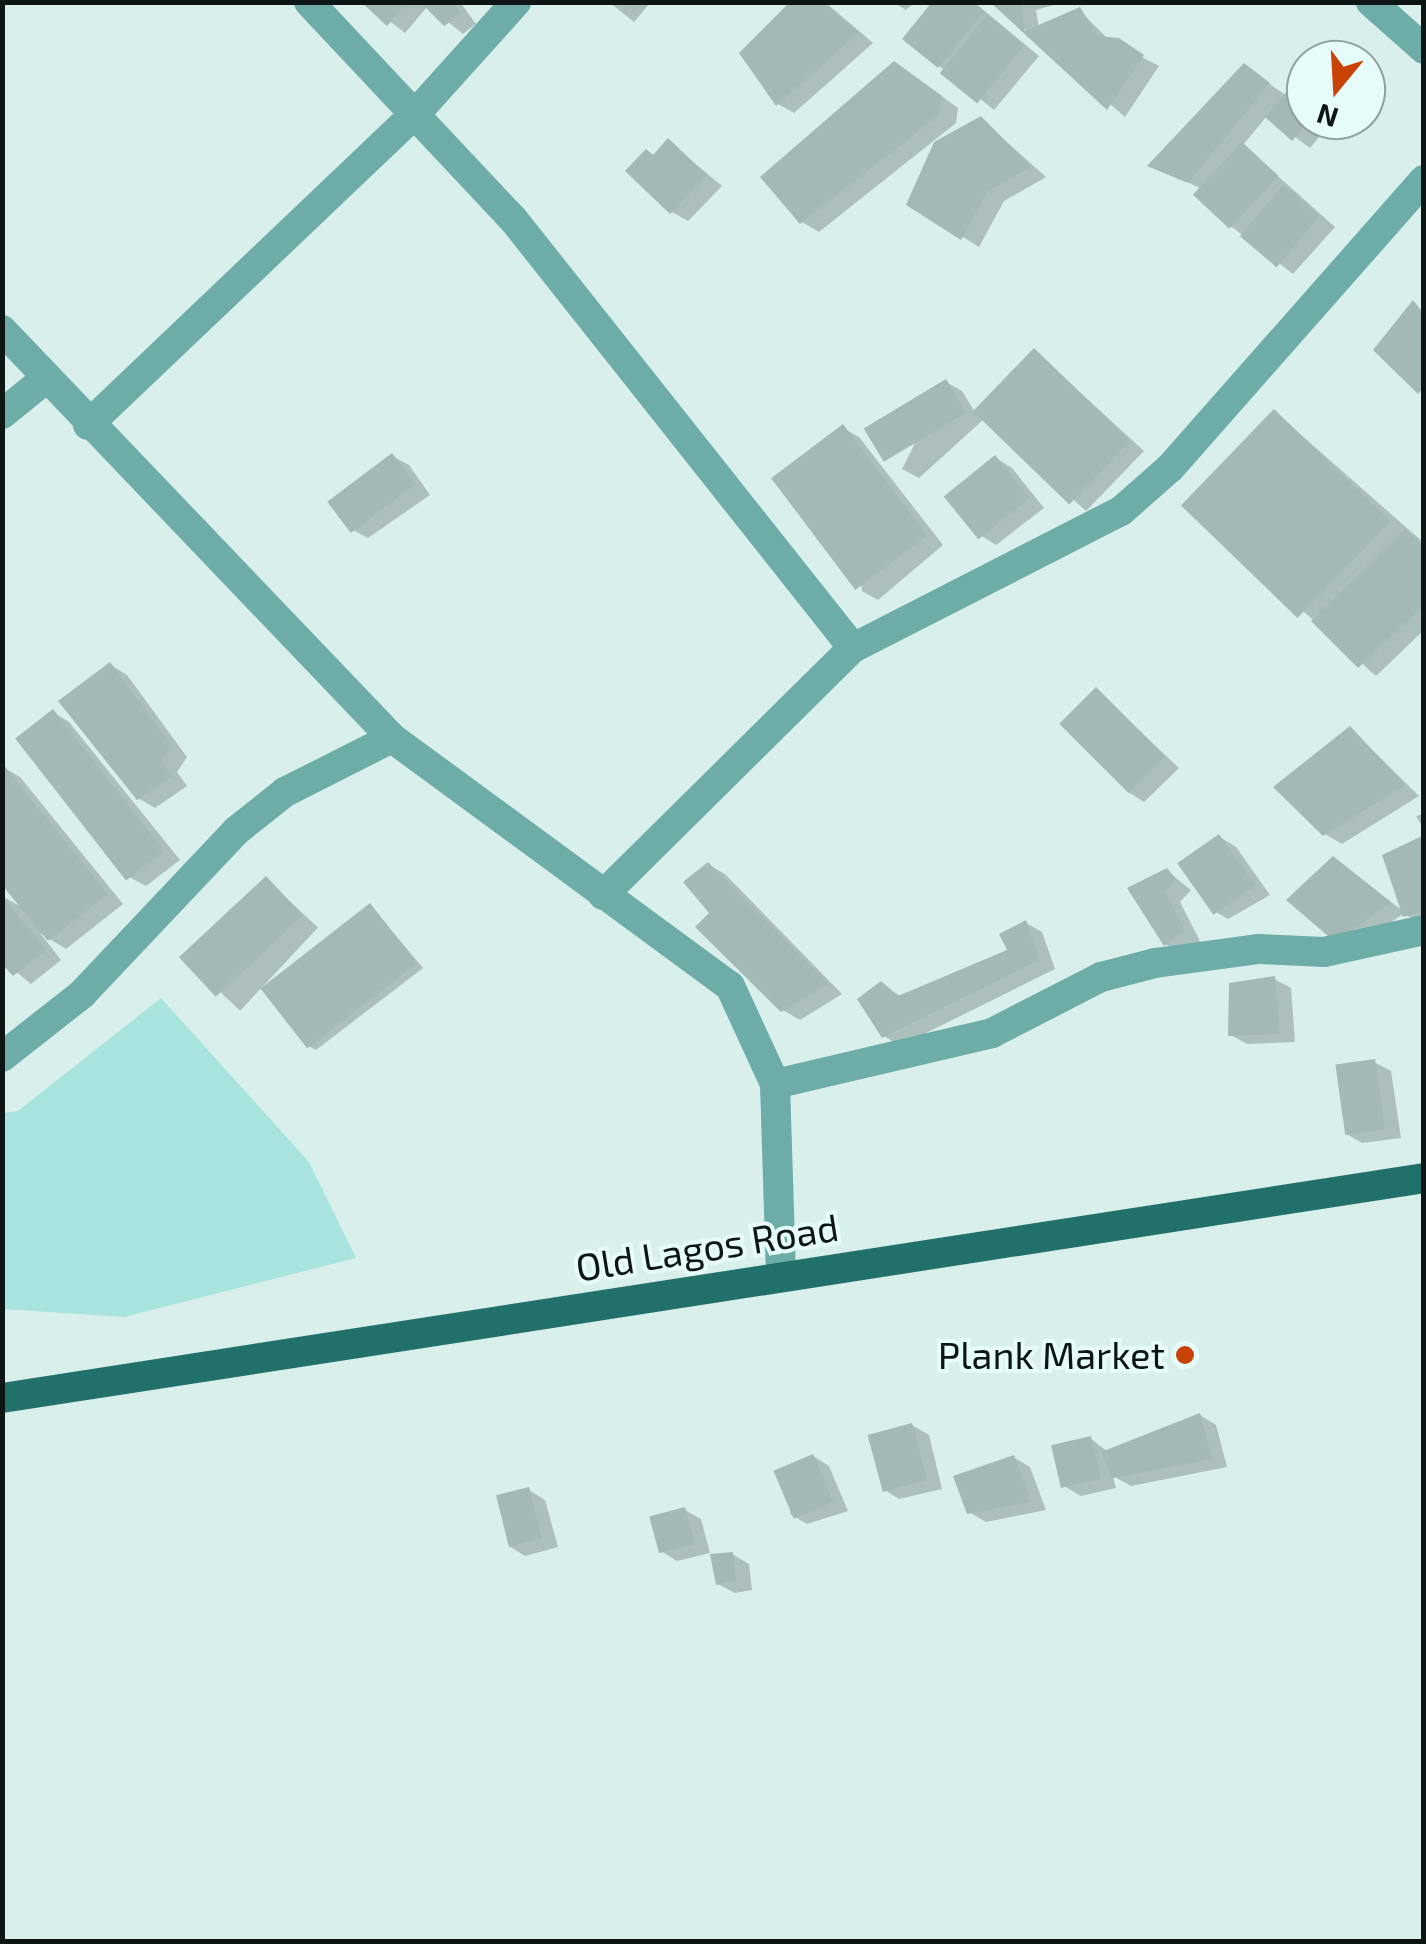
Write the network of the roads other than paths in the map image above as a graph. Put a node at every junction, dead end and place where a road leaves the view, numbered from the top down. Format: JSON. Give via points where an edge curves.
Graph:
{"nodes":[{"id":1,"x":309,"y":2,"type":"edge"},
{"id":2,"x":516,"y":2,"type":"edge"},
{"id":3,"x":1372,"y":2,"type":"edge"},
{"id":4,"x":1424,"y":50,"type":"edge"},
{"id":5,"x":418,"y":111,"type":"junction"},
{"id":6,"x":1424,"y":180,"type":"edge"},
{"id":7,"x":2,"y":330,"type":"edge"},
{"id":8,"x":44,"y":380,"type":"junction"},
{"id":9,"x":2,"y":414,"type":"edge"},
{"id":10,"x":88,"y":425,"type":"junction"},
{"id":11,"x":853,"y":648,"type":"junction"},
{"id":12,"x":392,"y":738,"type":"junction"},
{"id":13,"x":603,"y":895,"type":"junction"},
{"id":14,"x":1424,"y":930,"type":"edge"},
{"id":15,"x":2,"y":1057,"type":"edge"},
{"id":16,"x":774,"y":1084,"type":"junction"},
{"id":17,"x":1424,"y":1178,"type":"edge"},
{"id":18,"x":781,"y":1276,"type":"junction"},
{"id":19,"x":2,"y":1398,"type":"edge"}],
"edges":[{"from":1,"to":5,"type":"street"},
{"from":2,"to":5,"type":"street"},
{"from":3,"to":4,"type":"street"},
{"from":5,"to":10,"type":"street"},
{"from":5,"to":11,"type":"street","via":[[514,219]]},
{"from":6,"to":11,"type":"street","via":[[1170,468],[1121,512]]},
{"from":7,"to":8,"type":"street"},
{"from":8,"to":9,"type":"street"},
{"from":8,"to":10,"type":"street"},
{"from":10,"to":12,"type":"street"},
{"from":11,"to":13,"type":"street"},
{"from":12,"to":13,"type":"street"},
{"from":12,"to":15,"type":"street","via":[[285,792],[236,830],[82,994]]},
{"from":13,"to":16,"type":"street","via":[[664,932],[730,986]]},
{"from":14,"to":16,"type":"street","via":[[1324,952],[1258,949],[1155,962],[1100,977],[992,1033]]},
{"from":16,"to":18,"type":"street"},
{"from":17,"to":18,"type":"main road","name":"Old Lagos Road"},
{"from":18,"to":19,"type":"main road","name":"Old Lagos Road"}]}
